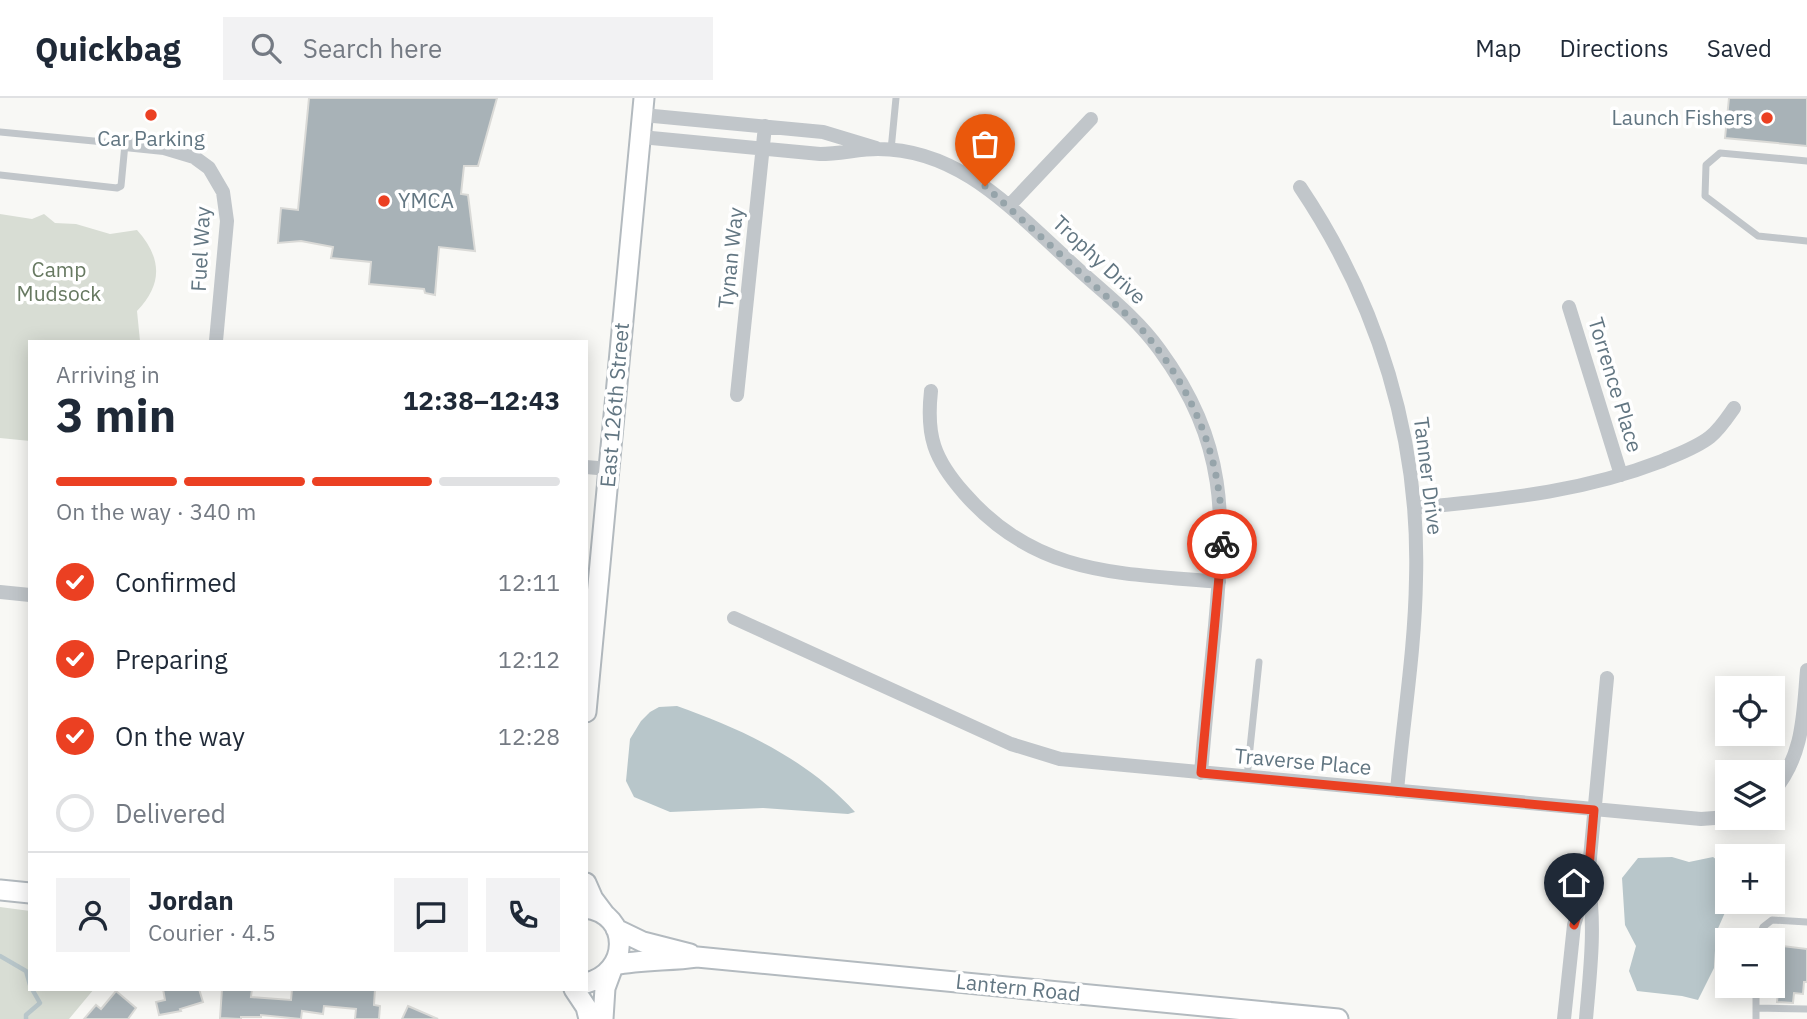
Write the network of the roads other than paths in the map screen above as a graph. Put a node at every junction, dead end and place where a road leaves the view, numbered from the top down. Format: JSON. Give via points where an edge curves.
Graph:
{"nodes":[{"id":1,"x":896,"y":98,"type":"edge"},
{"id":2,"x":643,"y":106,"type":"edge"},
{"id":3,"x":1091,"y":119,"type":"dead end"},
{"id":4,"x":765,"y":126,"type":"junction"},
{"id":5,"x":0,"y":132,"type":"edge"},
{"id":6,"x":640,"y":137,"type":"junction"},
{"id":7,"x":125,"y":144,"type":"junction"},
{"id":8,"x":763,"y":148,"type":"junction"},
{"id":9,"x":884,"y":149,"type":"junction"},
{"id":10,"x":1807,"y":161,"type":"edge"},
{"id":11,"x":0,"y":176,"type":"edge"},
{"id":12,"x":1300,"y":187,"type":"dead end"},
{"id":13,"x":1009,"y":206,"type":"junction"},
{"id":14,"x":1807,"y":241,"type":"edge"},
{"id":15,"x":1569,"y":307,"type":"dead end"},
{"id":16,"x":216,"y":340,"type":"edge"},
{"id":17,"x":931,"y":391,"type":"dead end"},
{"id":18,"x":737,"y":395,"type":"dead end"},
{"id":19,"x":1734,"y":408,"type":"dead end"},
{"id":20,"x":588,"y":467,"type":"edge"},
{"id":21,"x":608,"y":469,"type":"junction"},
{"id":22,"x":1621,"y":475,"type":"junction"},
{"id":23,"x":1415,"y":508,"type":"junction"},
{"id":24,"x":1219,"y":582,"type":"junction"},
{"id":25,"x":0,"y":592,"type":"edge"},
{"id":26,"x":28,"y":595,"type":"edge"},
{"id":27,"x":734,"y":618,"type":"dead end"},
{"id":28,"x":589,"y":648,"type":"edge"},
{"id":29,"x":1259,"y":662,"type":"dead end"},
{"id":30,"x":588,"y":669,"type":"edge"},
{"id":31,"x":1807,"y":670,"type":"edge"},
{"id":32,"x":1607,"y":678,"type":"dead end"},
{"id":33,"x":1201,"y":773,"type":"junction"},
{"id":34,"x":1785,"y":775,"type":"edge"},
{"id":35,"x":1247,"y":778,"type":"junction"},
{"id":36,"x":1397,"y":791,"type":"junction"},
{"id":37,"x":1594,"y":810,"type":"junction"},
{"id":38,"x":1715,"y":818,"type":"edge"},
{"id":39,"x":1588,"y":879,"type":"junction"},
{"id":40,"x":588,"y":888,"type":"edge"},
{"id":41,"x":0,"y":890,"type":"edge"},
{"id":42,"x":28,"y":893,"type":"edge"},
{"id":43,"x":588,"y":908,"type":"edge"},
{"id":44,"x":1807,"y":922,"type":"edge"},
{"id":45,"x":611,"y":923,"type":"junction"},
{"id":46,"x":1763,"y":928,"type":"edge"},
{"id":47,"x":697,"y":957,"type":"junction"},
{"id":48,"x":613,"y":967,"type":"junction"},
{"id":49,"x":588,"y":982,"type":"edge"},
{"id":50,"x":575,"y":991,"type":"edge"},
{"id":51,"x":1756,"y":998,"type":"edge"},
{"id":52,"x":1756,"y":1008,"type":"junction"},
{"id":53,"x":1807,"y":1009,"type":"edge"},
{"id":54,"x":1193,"y":1012,"type":"edge"},
{"id":55,"x":589,"y":1019,"type":"edge"},
{"id":56,"x":603,"y":1019,"type":"edge"},
{"id":57,"x":1338,"y":1019,"type":"edge"},
{"id":58,"x":1564,"y":1019,"type":"edge"},
{"id":59,"x":1586,"y":1019,"type":"edge"},
{"id":60,"x":1756,"y":1019,"type":"edge"}],
"edges":[{"from":1,"to":9,"type":"lane"},
{"from":2,"to":4,"type":"street","name":"Trophy Drive"},
{"from":2,"to":6,"type":"street","name":"East 126th Street"},
{"from":3,"to":13,"type":"street"},
{"from":4,"to":8,"type":"street","name":"Tynan Way"},
{"from":4,"to":9,"type":"street","name":"Trophy Drive","via":[[823,132]]},
{"from":5,"to":7,"type":"lane"},
{"from":6,"to":8,"type":"street","name":"Trophy Drive"},
{"from":6,"to":21,"type":"street","name":"East 126th Street"},
{"from":7,"to":11,"type":"lane","via":[[121,186],[117,188]]},
{"from":7,"to":16,"type":"street","name":"Fuel Way","via":[[194,157],[209,168],[223,192],[227,221]]},
{"from":8,"to":9,"type":"street","name":"Trophy Drive","via":[[840,154]]},
{"from":8,"to":18,"type":"street","name":"Tynan Way"},
{"from":9,"to":13,"type":"street","name":"Trophy Drive","via":[[954,166]]},
{"from":10,"to":14,"type":"lane","via":[[1720,153],[1706,165],[1704,196],[1758,236]]},
{"from":12,"to":23,"type":"street","name":"Tanner Drive","via":[[1350,272],[1373,326],[1404,432]]},
{"from":13,"to":24,"type":"street","name":"Trophy Drive","via":[[1138,325],[1190,397],[1210,447],[1219,486]]},
{"from":15,"to":22,"type":"street","name":"Torrence Place"},
{"from":17,"to":24,"type":"street","via":[[929,427],[941,461],[971,502],[1010,535],[1044,554],[1082,567]]},
{"from":19,"to":22,"type":"street","via":[[1704,442]]},
{"from":20,"to":21,"type":"street"},
{"from":21,"to":28,"type":"street","name":"East 126th Street"},
{"from":22,"to":23,"type":"street","via":[[1530,496]]},
{"from":23,"to":36,"type":"street","name":"Tanner Drive","via":[[1415,613]]},
{"from":24,"to":33,"type":"street","name":"Trophy Drive"},
{"from":25,"to":26,"type":"street"},
{"from":27,"to":33,"type":"street","name":"Traverse Place","via":[[1043,755]]},
{"from":28,"to":30,"type":"street","name":"East 126th Street"},
{"from":29,"to":35,"type":"lane"},
{"from":31,"to":34,"type":"street","via":[[1801,734]]},
{"from":32,"to":37,"type":"street"},
{"from":33,"to":35,"type":"street","name":"Traverse Place"},
{"from":35,"to":36,"type":"street","name":"Traverse Place"},
{"from":36,"to":37,"type":"street","name":"Traverse Place"},
{"from":37,"to":38,"type":"street","name":"Traverse Place"},
{"from":37,"to":39,"type":"street"},
{"from":39,"to":58,"type":"street","via":[[1574,925]]},
{"from":39,"to":59,"type":"street","via":[[1593,939]]},
{"from":40,"to":45,"type":"street"},
{"from":41,"to":42,"type":"street"},
{"from":43,"to":45,"type":"street","name":"Lantern Road"},
{"from":44,"to":46,"type":"lane","via":[[1772,920]]},
{"from":45,"to":47,"type":"street","name":"Lantern Road","via":[[643,942]]},
{"from":45,"to":48,"type":"street","via":[[620,950]]},
{"from":47,"to":48,"type":"street","name":"Lantern Road","via":[[636,960]]},
{"from":47,"to":54,"type":"street","name":"Lantern Road"},
{"from":48,"to":49,"type":"street"},
{"from":48,"to":56,"type":"street","via":[[605,988]]},
{"from":50,"to":55,"type":"street"},
{"from":51,"to":52,"type":"lane"},
{"from":52,"to":53,"type":"lane"},
{"from":52,"to":60,"type":"lane"},
{"from":54,"to":57,"type":"street","name":"Lantern Road"}]}
